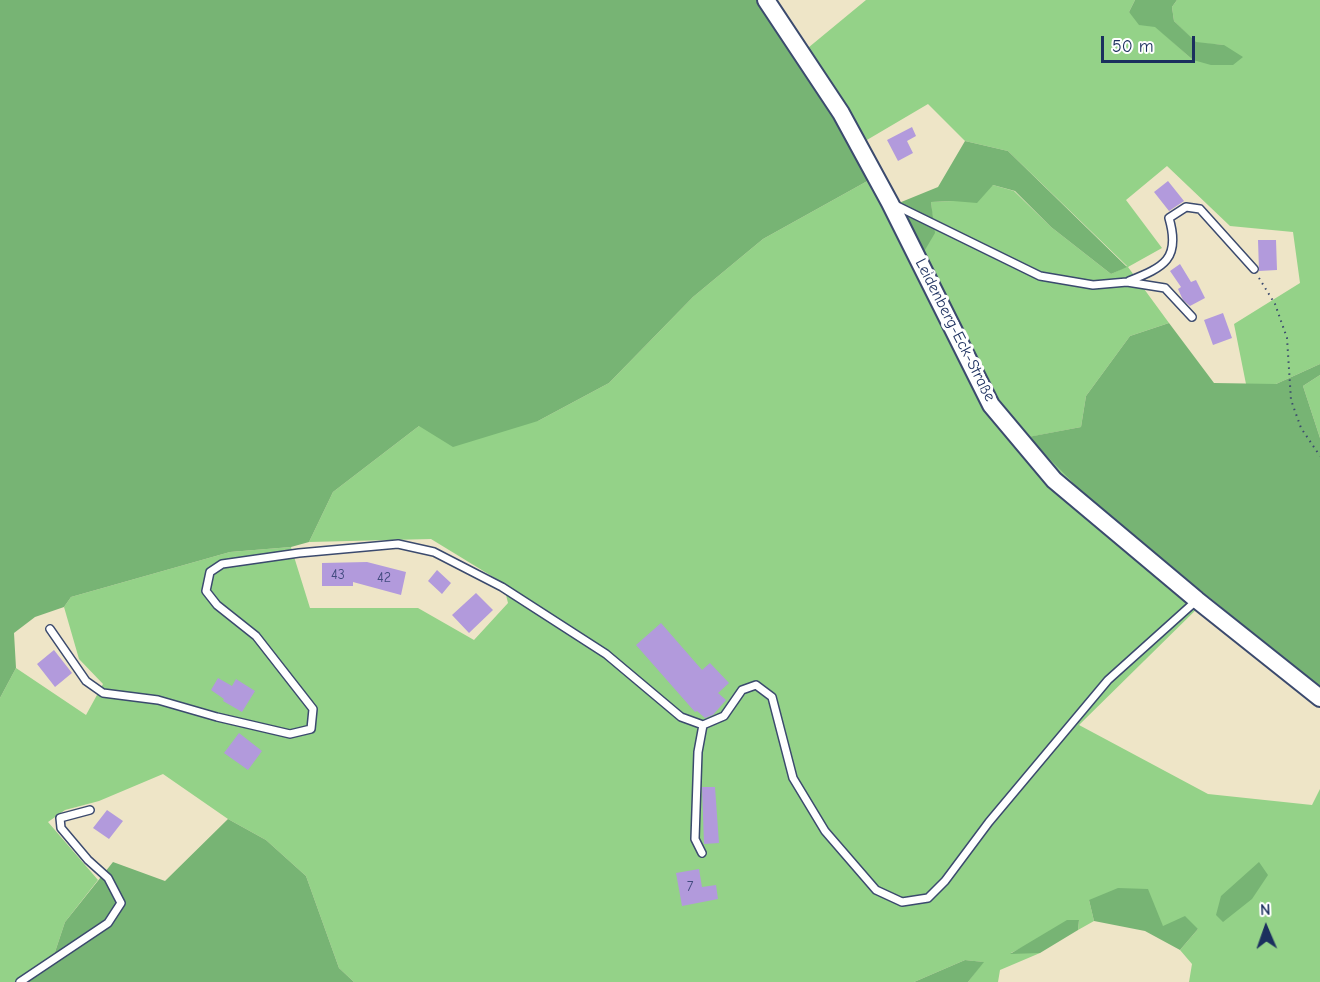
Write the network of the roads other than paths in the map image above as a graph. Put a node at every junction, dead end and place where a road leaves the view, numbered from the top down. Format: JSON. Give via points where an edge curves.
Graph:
{"nodes":[{"id":1,"x":766,"y":0,"type":"edge"},
{"id":2,"x":890,"y":202,"type":"junction"},
{"id":3,"x":1254,"y":269,"type":"road end"},
{"id":4,"x":1127,"y":282,"type":"junction"},
{"id":5,"x":1192,"y":317,"type":"dead end"},
{"id":6,"x":1197,"y":600,"type":"junction"},
{"id":7,"x":50,"y":629,"type":"dead end"},
{"id":8,"x":1320,"y":698,"type":"edge"},
{"id":9,"x":703,"y":725,"type":"junction"},
{"id":10,"x":90,"y":810,"type":"dead end"},
{"id":11,"x":702,"y":853,"type":"dead end"},
{"id":12,"x":20,"y":982,"type":"edge"}],
"edges":[{"from":1,"to":2,"type":"street","name":"Leidenberg-Eck-Straße","via":[[841,113]]},
{"from":2,"to":4,"type":"lane","via":[[1040,276],[1093,285]]},
{"from":2,"to":6,"type":"street","name":"Leidenberg-Eck-Straße","via":[[991,405],[1054,480]]},
{"from":3,"to":4,"type":"lane","via":[[1200,208],[1186,207],[1169,218],[1174,235],[1172,253],[1155,270]]},
{"from":4,"to":5,"type":"lane","via":[[1164,288]]},
{"from":6,"to":8,"type":"street","name":"Leidenberg-Eck-Straße"},
{"from":6,"to":9,"type":"lane","via":[[1108,680],[928,898],[902,902],[876,890],[825,831],[793,778],[772,697],[756,686],[742,690],[724,716]]},
{"from":7,"to":9,"type":"lane","via":[[86,681],[103,693],[158,700],[290,734],[311,729],[313,709],[256,636],[217,605],[206,591],[210,572],[222,564],[398,544],[434,552],[501,587],[606,654],[681,717]]},
{"from":9,"to":11,"type":"lane","via":[[698,752],[695,839]]},
{"from":10,"to":12,"type":"lane","via":[[60,818],[61,828],[108,878],[121,903],[108,923]]}]}
